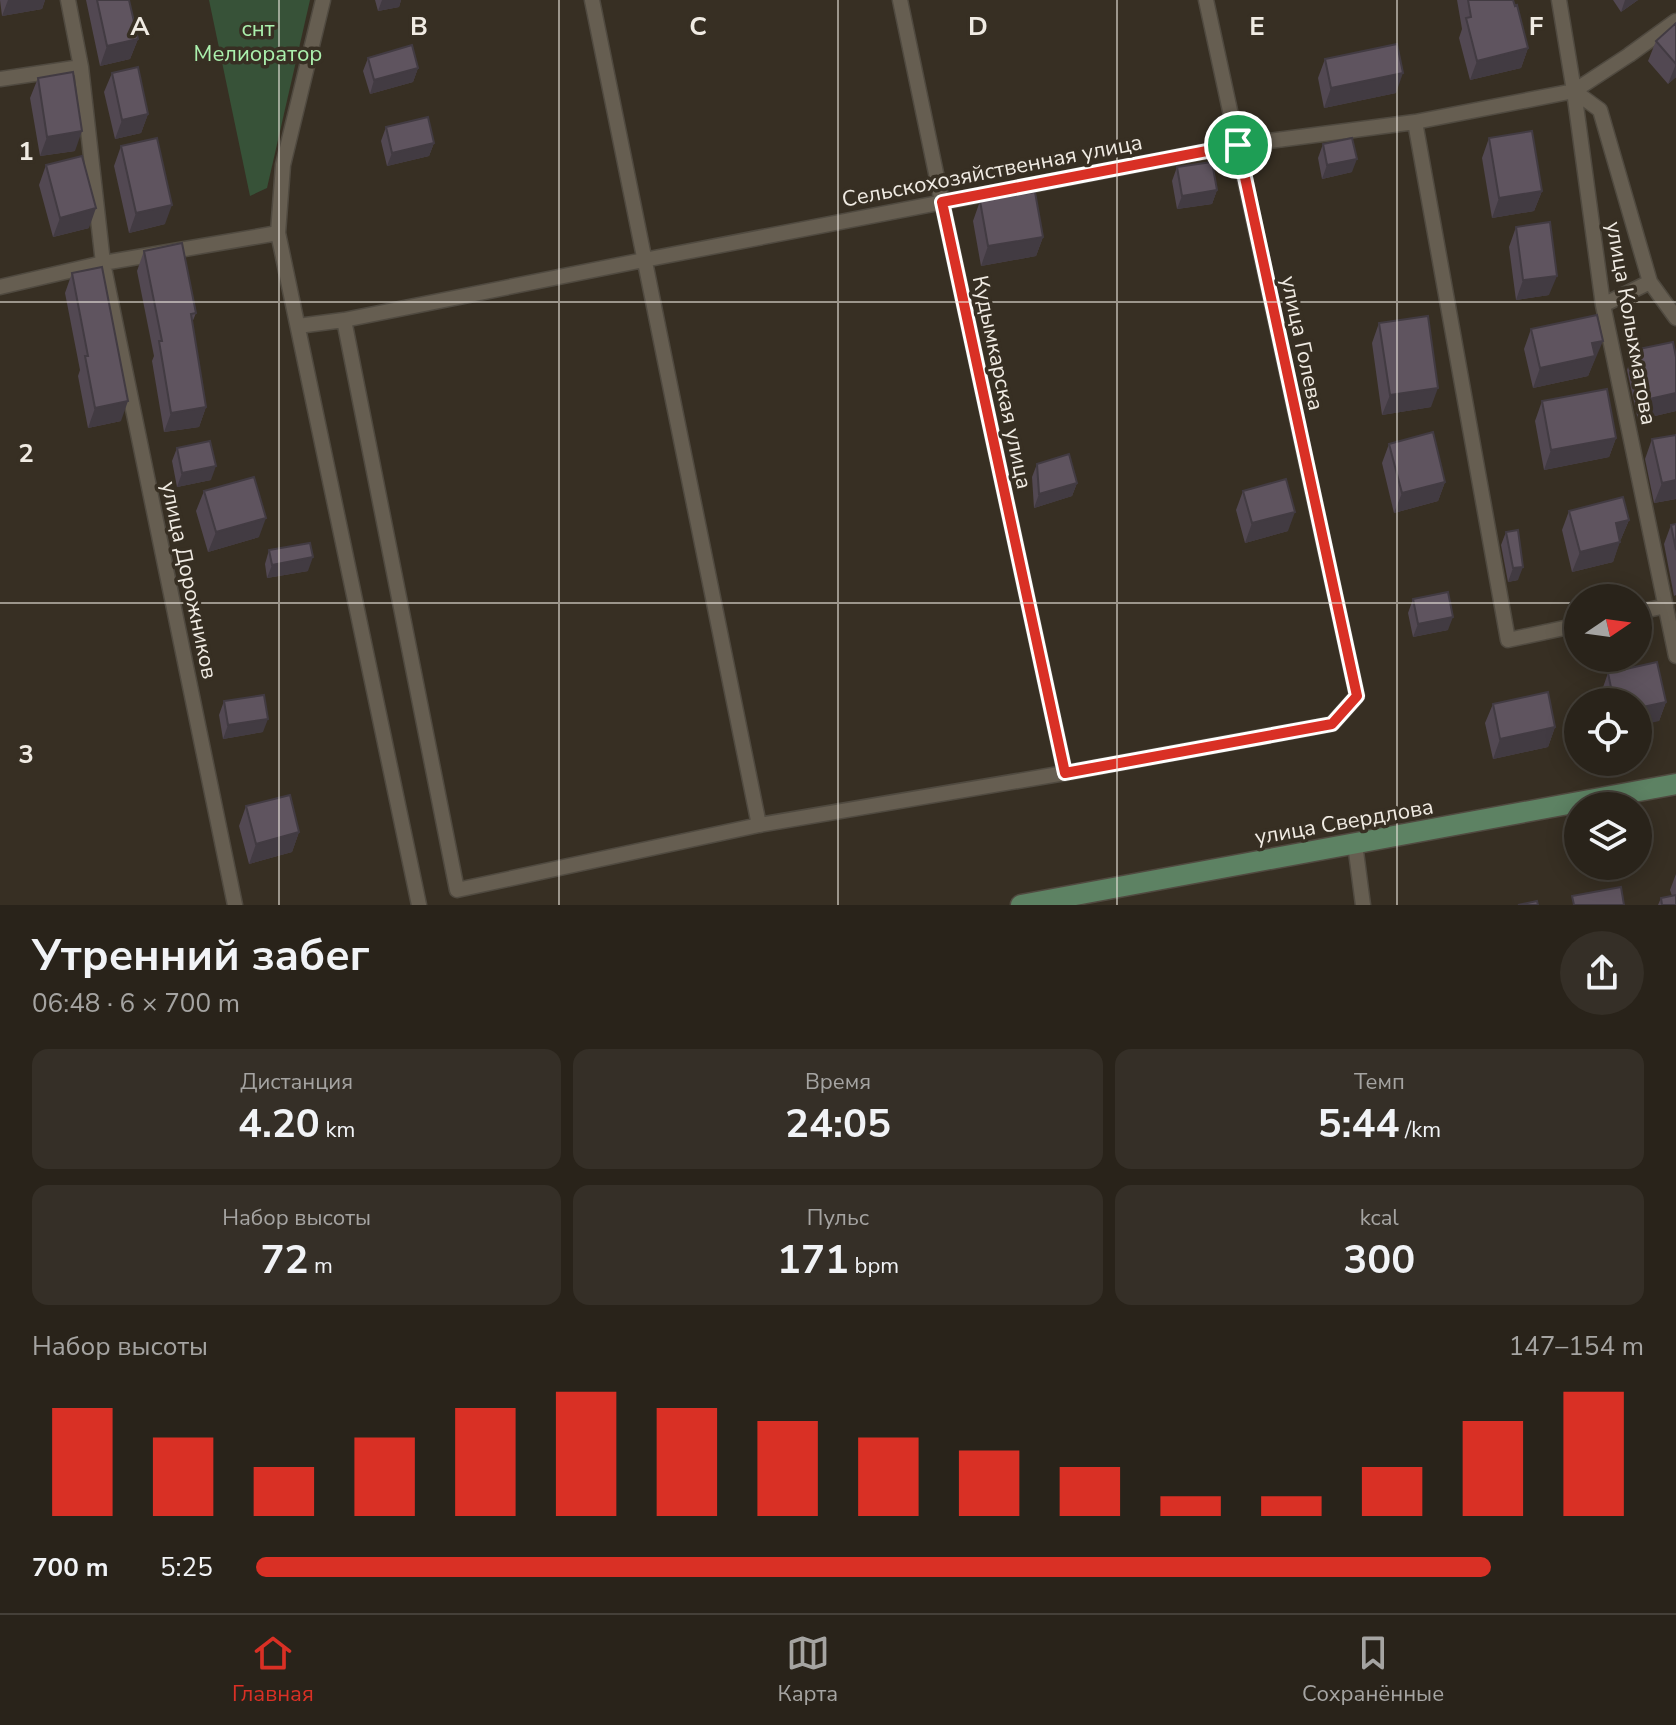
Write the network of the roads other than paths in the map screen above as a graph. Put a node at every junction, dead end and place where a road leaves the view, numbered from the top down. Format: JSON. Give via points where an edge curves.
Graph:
{"nodes":[{"id":1,"x":68,"y":0,"type":"edge"},
{"id":2,"x":323,"y":0,"type":"edge"},
{"id":3,"x":592,"y":0,"type":"edge"},
{"id":4,"x":900,"y":0,"type":"edge"},
{"id":5,"x":1206,"y":0,"type":"edge"},
{"id":6,"x":1559,"y":0,"type":"edge"},
{"id":7,"x":1676,"y":21,"type":"edge"},
{"id":8,"x":81,"y":67,"type":"junction"},
{"id":9,"x":0,"y":79,"type":"edge"},
{"id":10,"x":1574,"y":91,"type":"junction"},
{"id":11,"x":1415,"y":122,"type":"junction"},
{"id":12,"x":1238,"y":145,"type":"junction"},
{"id":13,"x":942,"y":202,"type":"junction"},
{"id":14,"x":278,"y":233,"type":"junction"},
{"id":15,"x":644,"y":260,"type":"junction"},
{"id":16,"x":103,"y":263,"type":"junction"},
{"id":17,"x":1650,"y":282,"type":"junction"},
{"id":18,"x":0,"y":287,"type":"edge"},
{"id":19,"x":1603,"y":305,"type":"junction"},
{"id":20,"x":1676,"y":318,"type":"edge"},
{"id":21,"x":344,"y":320,"type":"junction"},
{"id":22,"x":298,"y":326,"type":"junction"},
{"id":23,"x":1666,"y":606,"type":"junction"},
{"id":24,"x":1652,"y":609,"type":"edge"},
{"id":25,"x":1564,"y":628,"type":"edge"},
{"id":26,"x":1676,"y":656,"type":"edge"},
{"id":27,"x":1065,"y":773,"type":"junction"},
{"id":28,"x":1676,"y":784,"type":"edge"},
{"id":29,"x":759,"y":825,"type":"junction"},
{"id":30,"x":1355,"y":844,"type":"junction"},
{"id":31,"x":1028,"y":904,"type":"edge"},
{"id":32,"x":235,"y":905,"type":"edge"},
{"id":33,"x":419,"y":905,"type":"edge"},
{"id":34,"x":1363,"y":905,"type":"edge"}],
"edges":[{"from":1,"to":8,"type":"street","name":"улица Дорожников"},
{"from":2,"to":14,"type":"street","via":[[283,165]]},
{"from":3,"to":15,"type":"street"},
{"from":4,"to":13,"type":"street","name":"Кудымкарская улица"},
{"from":5,"to":12,"type":"street","name":"улица Голева"},
{"from":6,"to":10,"type":"street","name":"улица Колыхматова"},
{"from":7,"to":10,"type":"street","name":"Сельскохозяйственная улица"},
{"from":8,"to":9,"type":"street"},
{"from":8,"to":16,"type":"street","name":"улица Дорожников"},
{"from":10,"to":11,"type":"street","name":"Сельскохозяйственная улица"},
{"from":10,"to":17,"type":"street","name":"улица Колыхматова","via":[[1600,110]]},
{"from":10,"to":19,"type":"street","name":"улица Колыхматова"},
{"from":11,"to":12,"type":"street","name":"Сельскохозяйственная улица"},
{"from":11,"to":25,"type":"street","via":[[1508,640]]},
{"from":12,"to":13,"type":"street","name":"Сельскохозяйственная улица"},
{"from":12,"to":27,"type":"street","name":"улица Голева","via":[[1357,696],[1332,724]]},
{"from":13,"to":15,"type":"street","name":"Сельскохозяйственная улица"},
{"from":13,"to":27,"type":"street","name":"Кудымкарская улица"},
{"from":14,"to":16,"type":"street"},
{"from":14,"to":22,"type":"street"},
{"from":15,"to":21,"type":"street","name":"Сельскохозяйственная улица"},
{"from":15,"to":29,"type":"street"},
{"from":16,"to":18,"type":"street"},
{"from":16,"to":32,"type":"street","name":"улица Дорожников"},
{"from":17,"to":19,"type":"street"},
{"from":17,"to":20,"type":"street","name":"улица Колыхматова"},
{"from":19,"to":23,"type":"street","name":"улица Колыхматова"},
{"from":21,"to":22,"type":"street","name":"Сельскохозяйственная улица"},
{"from":21,"to":29,"type":"street","via":[[457,890]]},
{"from":22,"to":33,"type":"street"},
{"from":23,"to":24,"type":"street"},
{"from":23,"to":26,"type":"street","name":"улица Колыхматова"},
{"from":27,"to":29,"type":"street"},
{"from":28,"to":30,"type":"main road","name":"улица Свердлова"},
{"from":30,"to":31,"type":"main road","name":"улица Свердлова"},
{"from":30,"to":34,"type":"street"}]}
